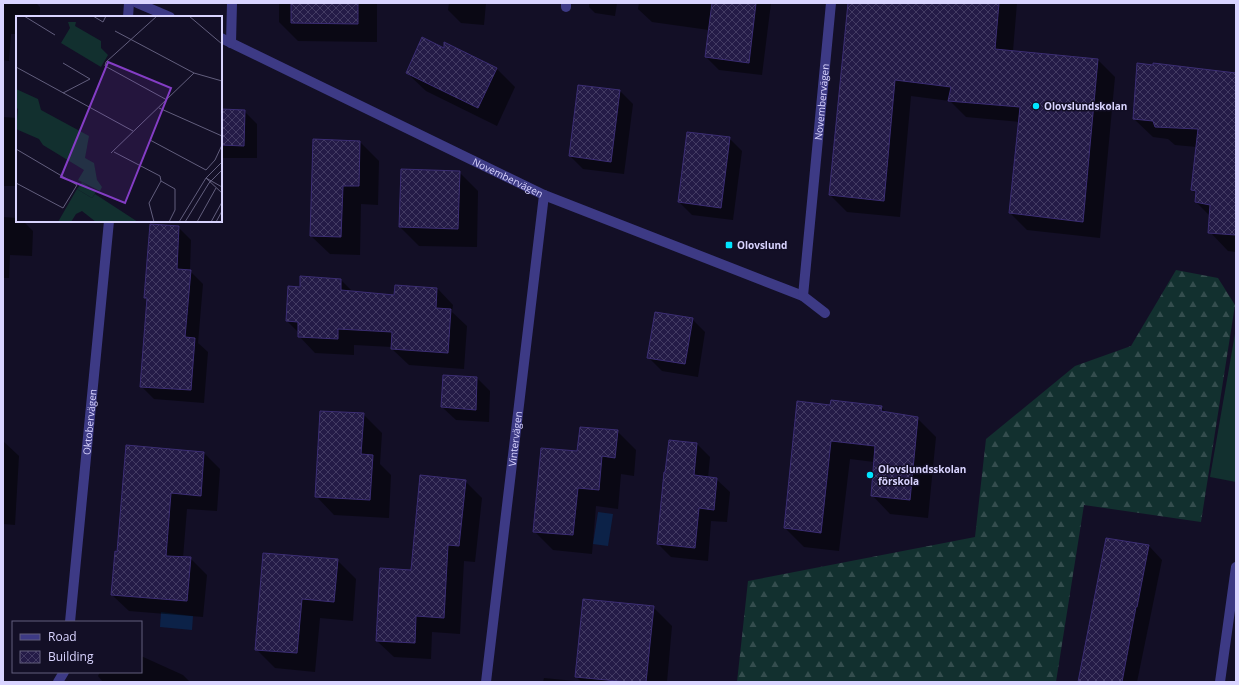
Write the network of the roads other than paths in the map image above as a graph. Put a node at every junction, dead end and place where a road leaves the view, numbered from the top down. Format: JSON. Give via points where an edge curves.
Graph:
{"nodes":[{"id":1,"x":129,"y":3,"type":"edge"},
{"id":2,"x":137,"y":3,"type":"edge"},
{"id":3,"x":232,"y":3,"type":"edge"},
{"id":4,"x":831,"y":3,"type":"edge"},
{"id":5,"x":128,"y":16,"type":"edge"},
{"id":6,"x":168,"y":16,"type":"edge"},
{"id":7,"x":222,"y":38,"type":"edge"},
{"id":8,"x":231,"y":42,"type":"junction"},
{"id":9,"x":544,"y":195,"type":"junction"},
{"id":10,"x":109,"y":222,"type":"edge"},
{"id":11,"x":804,"y":296,"type":"junction"},
{"id":12,"x":825,"y":313,"type":"dead end"},
{"id":13,"x":1236,"y":567,"type":"edge"},
{"id":14,"x":70,"y":621,"type":"edge"},
{"id":15,"x":63,"y":673,"type":"edge"},
{"id":16,"x":58,"y":682,"type":"edge"},
{"id":17,"x":486,"y":682,"type":"edge"},
{"id":18,"x":1220,"y":682,"type":"edge"}],
"edges":[{"from":1,"to":5,"type":"street"},
{"from":2,"to":6,"type":"street"},
{"from":3,"to":8,"type":"street"},
{"from":4,"to":11,"type":"street","name":"Novembervägen"},
{"from":7,"to":8,"type":"street","name":"Novembervägen"},
{"from":8,"to":9,"type":"street","name":"Novembervägen"},
{"from":9,"to":11,"type":"street","name":"Novembervägen"},
{"from":9,"to":17,"type":"street","name":"Vintervägen"},
{"from":10,"to":14,"type":"street","name":"Oktobervägen"},
{"from":11,"to":12,"type":"street","name":"Novembervägen"},
{"from":13,"to":18,"type":"street"},
{"from":15,"to":16,"type":"street"}]}
